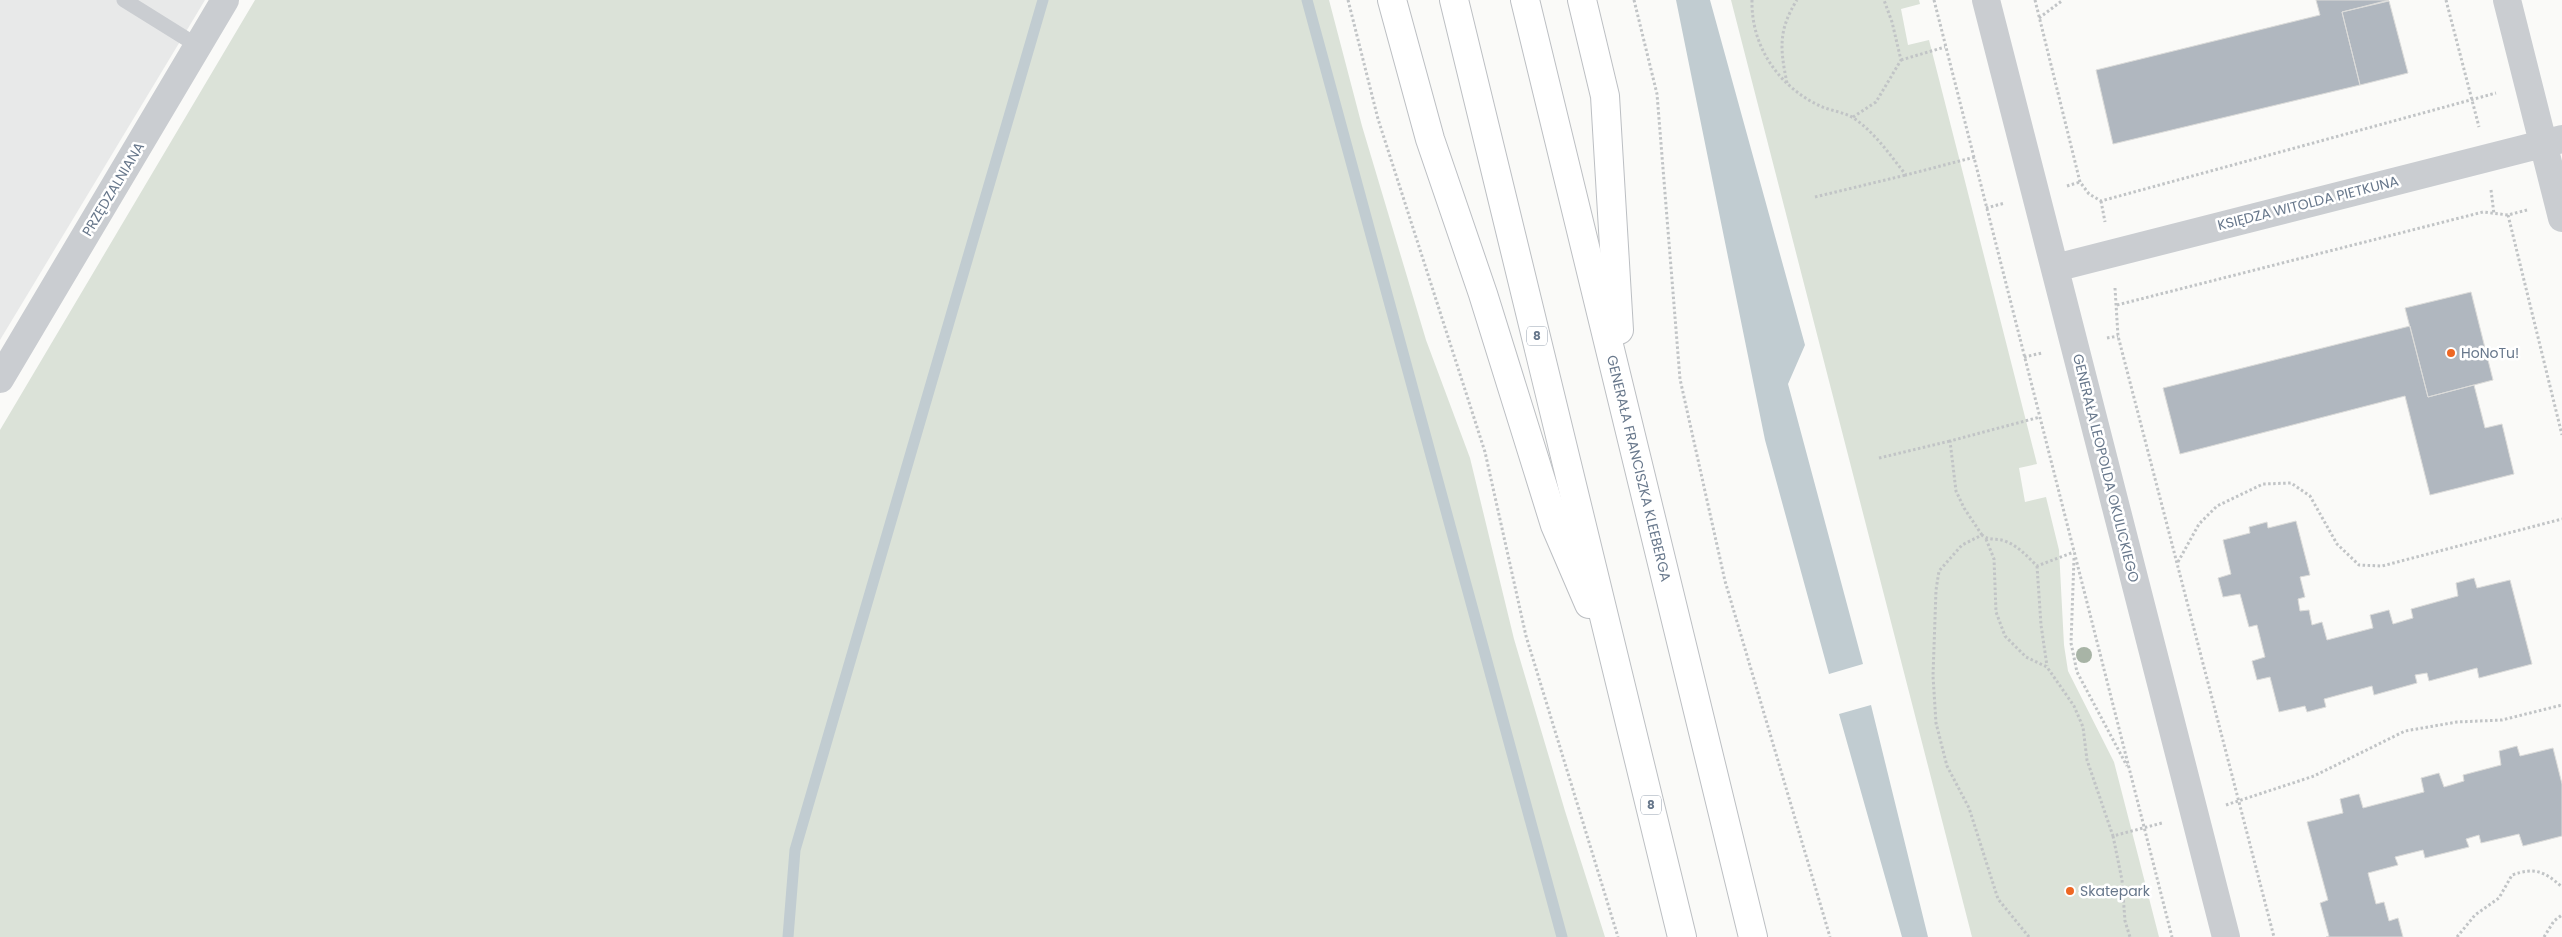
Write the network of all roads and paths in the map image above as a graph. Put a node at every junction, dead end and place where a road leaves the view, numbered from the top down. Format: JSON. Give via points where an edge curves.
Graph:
{"nodes":[{"id":1,"x":124,"y":0,"type":"edge"},
{"id":2,"x":1348,"y":0,"type":"edge"},
{"id":3,"x":1392,"y":0,"type":"edge"},
{"id":4,"x":1454,"y":0,"type":"edge"},
{"id":5,"x":1525,"y":0,"type":"edge"},
{"id":6,"x":1582,"y":0,"type":"edge"},
{"id":7,"x":1634,"y":0,"type":"edge"},
{"id":8,"x":1752,"y":0,"type":"edge"},
{"id":9,"x":1797,"y":0,"type":"edge"},
{"id":10,"x":1884,"y":0,"type":"edge"},
{"id":11,"x":1934,"y":0,"type":"edge"},
{"id":12,"x":1986,"y":0,"type":"edge"},
{"id":13,"x":2035,"y":0,"type":"edge"},
{"id":14,"x":2064,"y":0,"type":"edge"},
{"id":15,"x":2446,"y":0,"type":"edge"},
{"id":16,"x":2506,"y":0,"type":"edge"},
{"id":17,"x":221,"y":2,"type":"edge"},
{"id":18,"x":2040,"y":18,"type":"junction"},
{"id":19,"x":198,"y":46,"type":"junction"},
{"id":20,"x":1946,"y":47,"type":"junction"},
{"id":21,"x":1901,"y":60,"type":"junction"},
{"id":22,"x":1788,"y":84,"type":"junction"},
{"id":23,"x":2528,"y":85,"type":"junction"},
{"id":24,"x":2471,"y":100,"type":"junction"},
{"id":25,"x":1853,"y":117,"type":"junction"},
{"id":26,"x":2553,"y":141,"type":"edge"},
{"id":27,"x":1975,"y":157,"type":"junction"},
{"id":28,"x":2488,"y":158,"type":"junction"},
{"id":29,"x":1906,"y":175,"type":"junction"},
{"id":30,"x":1815,"y":197,"type":"dead end"},
{"id":31,"x":2560,"y":209,"type":"edge"},
{"id":32,"x":2494,"y":214,"type":"junction"},
{"id":33,"x":2508,"y":215,"type":"junction"},
{"id":34,"x":2055,"y":268,"type":"junction"},
{"id":35,"x":0,"y":379,"type":"edge"},
{"id":36,"x":1624,"y":398,"type":"junction"},
{"id":37,"x":2040,"y":417,"type":"junction"},
{"id":38,"x":2562,"y":435,"type":"edge"},
{"id":39,"x":1950,"y":441,"type":"junction"},
{"id":40,"x":1880,"y":458,"type":"dead end"},
{"id":41,"x":2562,"y":519,"type":"edge"},
{"id":42,"x":1982,"y":535,"type":"junction"},
{"id":43,"x":1986,"y":539,"type":"junction"},
{"id":44,"x":2074,"y":552,"type":"junction"},
{"id":45,"x":2178,"y":562,"type":"junction"},
{"id":46,"x":2036,"y":566,"type":"junction"},
{"id":47,"x":2047,"y":667,"type":"junction"},
{"id":48,"x":1619,"y":672,"type":"junction"},
{"id":49,"x":2562,"y":705,"type":"edge"},
{"id":50,"x":2130,"y":772,"type":"junction"},
{"id":51,"x":2240,"y":801,"type":"junction"},
{"id":52,"x":2194,"y":813,"type":"junction"},
{"id":53,"x":2144,"y":828,"type":"junction"},
{"id":54,"x":2113,"y":836,"type":"junction"},
{"id":55,"x":2562,"y":887,"type":"edge"},
{"id":56,"x":2562,"y":915,"type":"edge"},
{"id":57,"x":1618,"y":937,"type":"edge"},
{"id":58,"x":1682,"y":937,"type":"edge"},
{"id":59,"x":1753,"y":937,"type":"edge"},
{"id":60,"x":1830,"y":937,"type":"edge"},
{"id":61,"x":2029,"y":937,"type":"edge"},
{"id":62,"x":2130,"y":937,"type":"edge"},
{"id":63,"x":2172,"y":937,"type":"edge"},
{"id":64,"x":2226,"y":937,"type":"edge"},
{"id":65,"x":2274,"y":937,"type":"edge"},
{"id":66,"x":2457,"y":937,"type":"edge"},
{"id":67,"x":2544,"y":937,"type":"edge"}],
"edges":[{"from":1,"to":19,"type":"lane"},
{"from":2,"to":57,"type":"path","via":[[1378,119],[1485,452],[1526,636]]},
{"from":3,"to":48,"type":"highway","via":[[1430,139],[1484,294],[1555,525]]},
{"from":4,"to":48,"type":"highway","number":"8"},
{"from":5,"to":36,"type":"highway","name":"GENERAŁA FRANCISZKA KLEEBERGA"},
{"from":6,"to":36,"type":"highway","via":[[1605,96]]},
{"from":7,"to":60,"type":"path","via":[[1657,94],[1680,379],[1725,581]]},
{"from":8,"to":22,"type":"path","via":[[1755,35],[1768,63]]},
{"from":9,"to":22,"type":"path","via":[[1782,33],[1781,52]]},
{"from":10,"to":21,"type":"path"},
{"from":11,"to":20,"type":"path"},
{"from":12,"to":34,"type":"street","name":"GENERAŁA LEOPOLDA OKULICKIEGO"},
{"from":13,"to":18,"type":"path"},
{"from":14,"to":18,"type":"path"},
{"from":15,"to":24,"type":"path"},
{"from":16,"to":23,"type":"street"},
{"from":17,"to":19,"type":"street","name":"PRZĘDZALNIANA"},
{"from":18,"to":24,"type":"path","via":[[2080,182],[2089,194],[2101,201]]},
{"from":19,"to":35,"type":"street","name":"PRZĘDZALNIANA"},
{"from":20,"to":21,"type":"path"},
{"from":20,"to":27,"type":"path"},
{"from":21,"to":25,"type":"path","via":[[1876,102]]},
{"from":22,"to":25,"type":"path","via":[[1819,105]]},
{"from":23,"to":24,"type":"path"},
{"from":23,"to":26,"type":"street"},
{"from":24,"to":28,"type":"path"},
{"from":25,"to":29,"type":"path","via":[[1874,134]]},
{"from":26,"to":28,"type":"street","name":"KSIĘDZA WITOLDA PIETKUNA"},
{"from":26,"to":31,"type":"street"},
{"from":27,"to":29,"type":"path"},
{"from":27,"to":37,"type":"path"},
{"from":28,"to":32,"type":"path"},
{"from":28,"to":34,"type":"street","name":"KSIĘDZA WITOLDA PIETKUNA"},
{"from":29,"to":30,"type":"path"},
{"from":31,"to":33,"type":"path"},
{"from":32,"to":33,"type":"path"},
{"from":32,"to":45,"type":"path","via":[[2483,212],[2118,305],[2118,336]]},
{"from":33,"to":38,"type":"path"},
{"from":34,"to":52,"type":"street","name":"GENERAŁA LEOPOLDA OKULICKIEGO"},
{"from":36,"to":59,"type":"highway","name":"GENERAŁA FRANCISZKA KLEEBERGA"},
{"from":37,"to":39,"type":"path"},
{"from":37,"to":44,"type":"path"},
{"from":39,"to":40,"type":"path"},
{"from":39,"to":42,"type":"path","via":[[1956,491]]},
{"from":41,"to":45,"type":"path","via":[[2382,566],[2359,565],[2337,544],[2310,496],[2290,483],[2263,484],[2217,506],[2199,524]]},
{"from":42,"to":43,"type":"path"},
{"from":42,"to":61,"type":"path","via":[[1962,545],[1939,571],[1932,676],[1936,723],[1947,766],[1969,808],[1998,899]]},
{"from":43,"to":46,"type":"path","via":[[2004,541],[2022,551]]},
{"from":43,"to":47,"type":"path","via":[[1994,559],[1996,612],[2005,636],[2026,657]]},
{"from":44,"to":46,"type":"path"},
{"from":44,"to":50,"type":"path"},
{"from":44,"to":50,"type":"path","via":[[2072,643],[2076,672]]},
{"from":45,"to":51,"type":"path"},
{"from":46,"to":47,"type":"path"},
{"from":47,"to":54,"type":"path","via":[[2074,706],[2083,727],[2087,760]]},
{"from":48,"to":58,"type":"highway","number":"8"},
{"from":49,"to":51,"type":"path","via":[[2502,720],[2457,722],[2405,731],[2314,776]]},
{"from":50,"to":53,"type":"path"},
{"from":51,"to":52,"type":"path"},
{"from":51,"to":65,"type":"path"},
{"from":52,"to":53,"type":"path"},
{"from":52,"to":64,"type":"street","name":"GENERAŁA LEOPOLDA OKULICKIEGO"},
{"from":53,"to":54,"type":"path"},
{"from":53,"to":63,"type":"path"},
{"from":54,"to":62,"type":"path"},
{"from":55,"to":66,"type":"path","via":[[2535,870],[2512,876],[2499,898],[2475,915]]},
{"from":56,"to":67,"type":"path"}]}
